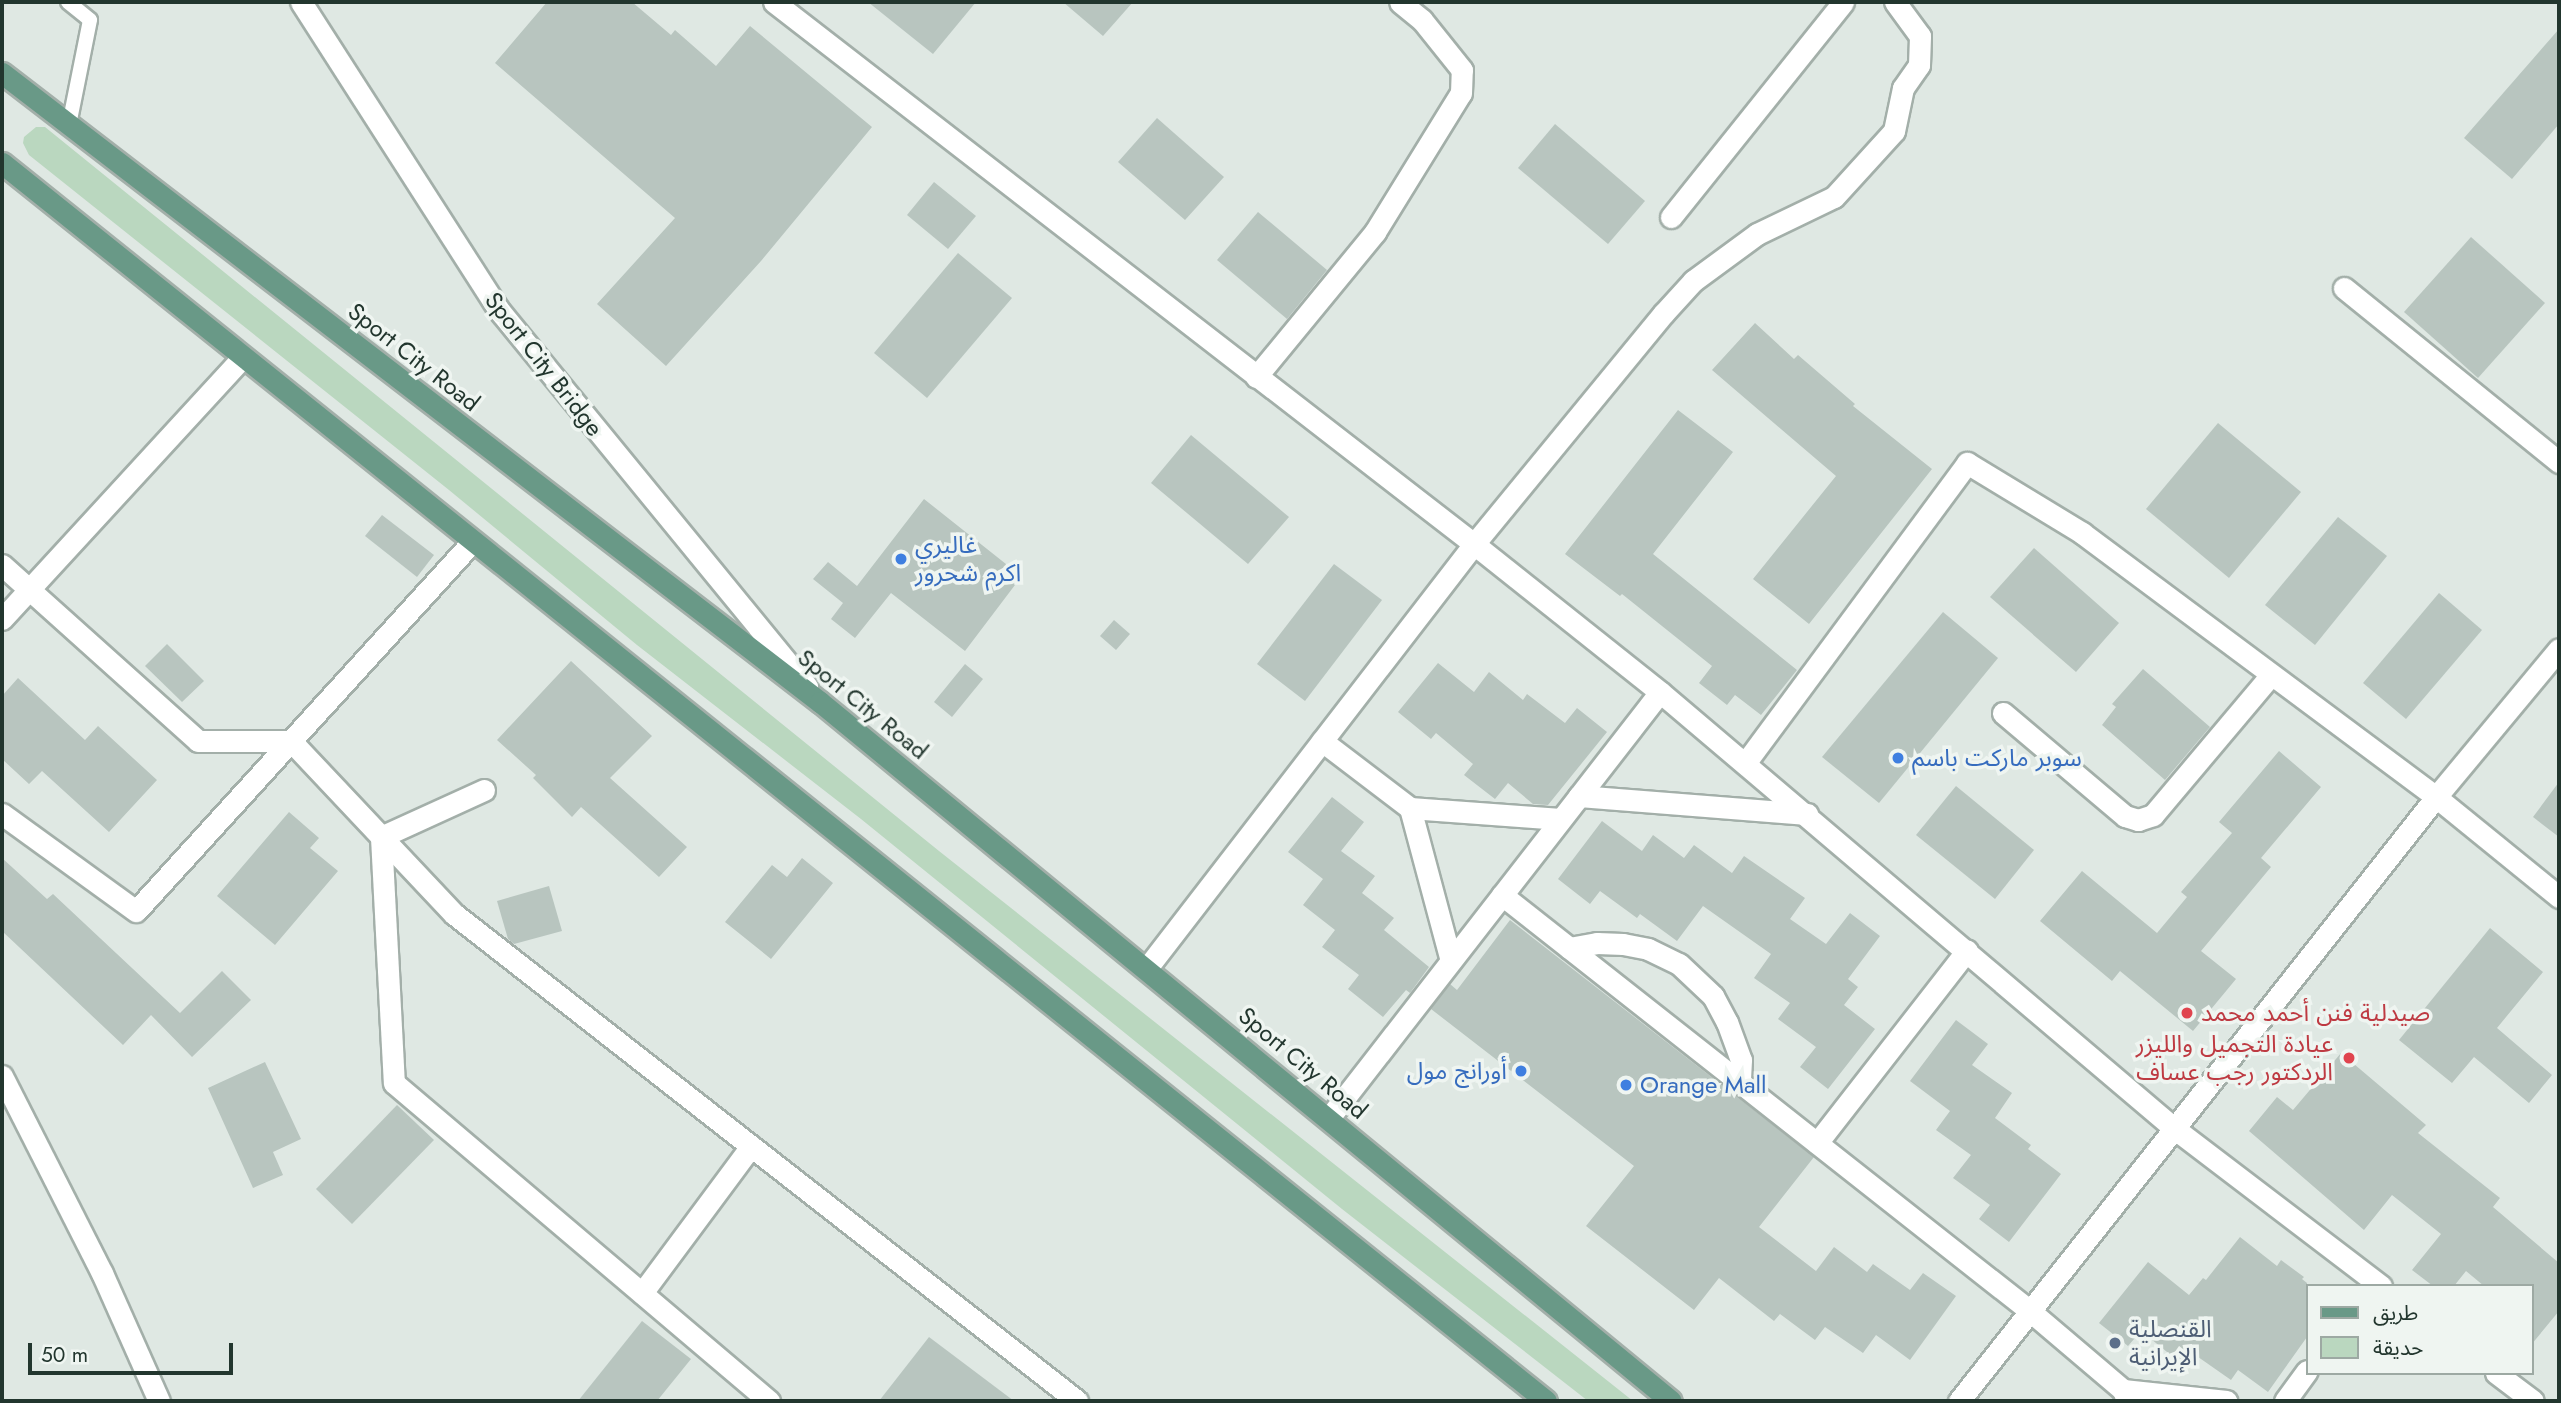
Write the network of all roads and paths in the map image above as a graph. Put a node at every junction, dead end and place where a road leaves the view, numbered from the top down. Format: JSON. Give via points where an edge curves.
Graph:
{"nodes":[{"id":1,"x":68,"y":2,"type":"edge"},
{"id":2,"x":301,"y":2,"type":"edge"},
{"id":3,"x":774,"y":2,"type":"edge"},
{"id":4,"x":1399,"y":2,"type":"edge"},
{"id":5,"x":1843,"y":2,"type":"edge"},
{"id":6,"x":1895,"y":2,"type":"edge"},
{"id":7,"x":4,"y":79,"type":"edge"},
{"id":8,"x":69,"y":125,"type":"junction"},
{"id":9,"x":2,"y":163,"type":"edge"},
{"id":10,"x":1671,"y":217,"type":"dead end"},
{"id":11,"x":2344,"y":288,"type":"dead end"},
{"id":12,"x":243,"y":357,"type":"junction"},
{"id":13,"x":1256,"y":377,"type":"junction"},
{"id":14,"x":2559,"y":462,"type":"edge"},
{"id":15,"x":473,"y":541,"type":"junction"},
{"id":16,"x":1474,"y":544,"type":"junction"},
{"id":17,"x":2,"y":565,"type":"edge"},
{"id":18,"x":30,"y":591,"type":"junction"},
{"id":19,"x":2,"y":619,"type":"edge"},
{"id":20,"x":2559,"y":649,"type":"edge"},
{"id":21,"x":2270,"y":676,"type":"junction"},
{"id":22,"x":1660,"y":692,"type":"junction"},
{"id":23,"x":820,"y":702,"type":"junction"},
{"id":24,"x":2003,"y":713,"type":"dead end"},
{"id":25,"x":1322,"y":740,"type":"junction"},
{"id":26,"x":291,"y":741,"type":"junction"},
{"id":27,"x":1746,"y":762,"type":"junction"},
{"id":28,"x":484,"y":790,"type":"dead end"},
{"id":29,"x":1579,"y":796,"type":"junction"},
{"id":30,"x":2436,"y":797,"type":"junction"},
{"id":31,"x":1410,"y":808,"type":"junction"},
{"id":32,"x":2,"y":814,"type":"edge"},
{"id":33,"x":1807,"y":814,"type":"junction"},
{"id":34,"x":1561,"y":819,"type":"junction"},
{"id":35,"x":381,"y":836,"type":"junction"},
{"id":36,"x":1502,"y":895,"type":"junction"},
{"id":37,"x":2559,"y":897,"type":"edge"},
{"id":38,"x":1569,"y":948,"type":"junction"},
{"id":39,"x":1967,"y":950,"type":"junction"},
{"id":40,"x":1451,"y":961,"type":"junction"},
{"id":41,"x":1147,"y":968,"type":"junction"},
{"id":42,"x":2,"y":1076,"type":"edge"},
{"id":43,"x":1740,"y":1082,"type":"junction"},
{"id":44,"x":1329,"y":1118,"type":"junction"},
{"id":45,"x":2175,"y":1129,"type":"junction"},
{"id":46,"x":1816,"y":1143,"type":"junction"},
{"id":47,"x":751,"y":1146,"type":"junction"},
{"id":48,"x":2375,"y":1284,"type":"edge"},
{"id":49,"x":642,"y":1293,"type":"junction"},
{"id":50,"x":2030,"y":1311,"type":"junction"},
{"id":51,"x":2306,"y":1372,"type":"edge"},
{"id":52,"x":2499,"y":1375,"type":"edge"},
{"id":53,"x":2125,"y":1396,"type":"edge"},
{"id":54,"x":159,"y":1401,"type":"edge"},
{"id":55,"x":769,"y":1401,"type":"edge"},
{"id":56,"x":1077,"y":1401,"type":"edge"},
{"id":57,"x":1546,"y":1401,"type":"edge"},
{"id":58,"x":1671,"y":1401,"type":"edge"},
{"id":59,"x":1959,"y":1401,"type":"edge"},
{"id":60,"x":2226,"y":1401,"type":"edge"},
{"id":61,"x":2285,"y":1401,"type":"edge"},
{"id":62,"x":2533,"y":1401,"type":"edge"}],
"edges":[{"from":1,"to":8,"type":"lane","via":[[90,20]]},
{"from":2,"to":23,"type":"street","name":"Sport City Bridge","via":[[498,309]]},
{"from":3,"to":13,"type":"street"},
{"from":4,"to":13,"type":"street","via":[[1422,20],[1462,70],[1461,93],[1375,232]]},
{"from":5,"to":10,"type":"street"},
{"from":6,"to":16,"type":"street","via":[[1920,36],[1919,65],[1903,88],[1894,131],[1834,197],[1757,234],[1693,281]]},
{"from":7,"to":8,"type":"main road","name":"Sport City Road"},
{"from":8,"to":23,"type":"main road","name":"Sport City Road"},
{"from":9,"to":12,"type":"main road"},
{"from":11,"to":14,"type":"street"},
{"from":12,"to":15,"type":"main road"},
{"from":12,"to":18,"type":"street"},
{"from":13,"to":16,"type":"street"},
{"from":15,"to":26,"type":"street"},
{"from":15,"to":57,"type":"main road"},
{"from":16,"to":22,"type":"street"},
{"from":16,"to":25,"type":"street"},
{"from":17,"to":18,"type":"street"},
{"from":18,"to":19,"type":"street"},
{"from":18,"to":26,"type":"street","via":[[198,741]]},
{"from":20,"to":30,"type":"street"},
{"from":21,"to":24,"type":"street","via":[[2153,816],[2138,820],[2125,816]]},
{"from":21,"to":27,"type":"street","via":[[2082,533],[1967,463]]},
{"from":21,"to":30,"type":"street"},
{"from":22,"to":27,"type":"street"},
{"from":22,"to":29,"type":"street"},
{"from":23,"to":41,"type":"main road","name":"Sport City Road"},
{"from":25,"to":31,"type":"street"},
{"from":25,"to":41,"type":"street"},
{"from":26,"to":32,"type":"street","via":[[136,911]]},
{"from":26,"to":35,"type":"street"},
{"from":27,"to":33,"type":"street"},
{"from":28,"to":35,"type":"street"},
{"from":29,"to":33,"type":"street"},
{"from":29,"to":34,"type":"street"},
{"from":30,"to":37,"type":"street"},
{"from":30,"to":45,"type":"street"},
{"from":31,"to":34,"type":"street"},
{"from":31,"to":40,"type":"street"},
{"from":33,"to":39,"type":"street"},
{"from":34,"to":36,"type":"street"},
{"from":35,"to":47,"type":"street","via":[[454,914]]},
{"from":35,"to":49,"type":"street","via":[[394,1083]]},
{"from":36,"to":38,"type":"street"},
{"from":36,"to":40,"type":"street"},
{"from":38,"to":43,"type":"street"},
{"from":38,"to":43,"type":"street","via":[[1597,943],[1648,949],[1679,964],[1713,996],[1727,1022],[1741,1060]]},
{"from":39,"to":45,"type":"street"},
{"from":39,"to":46,"type":"street"},
{"from":40,"to":44,"type":"street"},
{"from":41,"to":44,"type":"main road","name":"Sport City Road"},
{"from":42,"to":54,"type":"street","via":[[102,1273]]},
{"from":43,"to":46,"type":"street"},
{"from":44,"to":58,"type":"main road","name":"Sport City Road"},
{"from":45,"to":48,"type":"street"},
{"from":45,"to":50,"type":"street"},
{"from":46,"to":50,"type":"street"},
{"from":47,"to":49,"type":"street"},
{"from":47,"to":56,"type":"street"},
{"from":49,"to":55,"type":"street"},
{"from":50,"to":53,"type":"street"},
{"from":50,"to":59,"type":"street"},
{"from":51,"to":61,"type":"street"},
{"from":52,"to":62,"type":"street"},
{"from":53,"to":60,"type":"street"}]}
